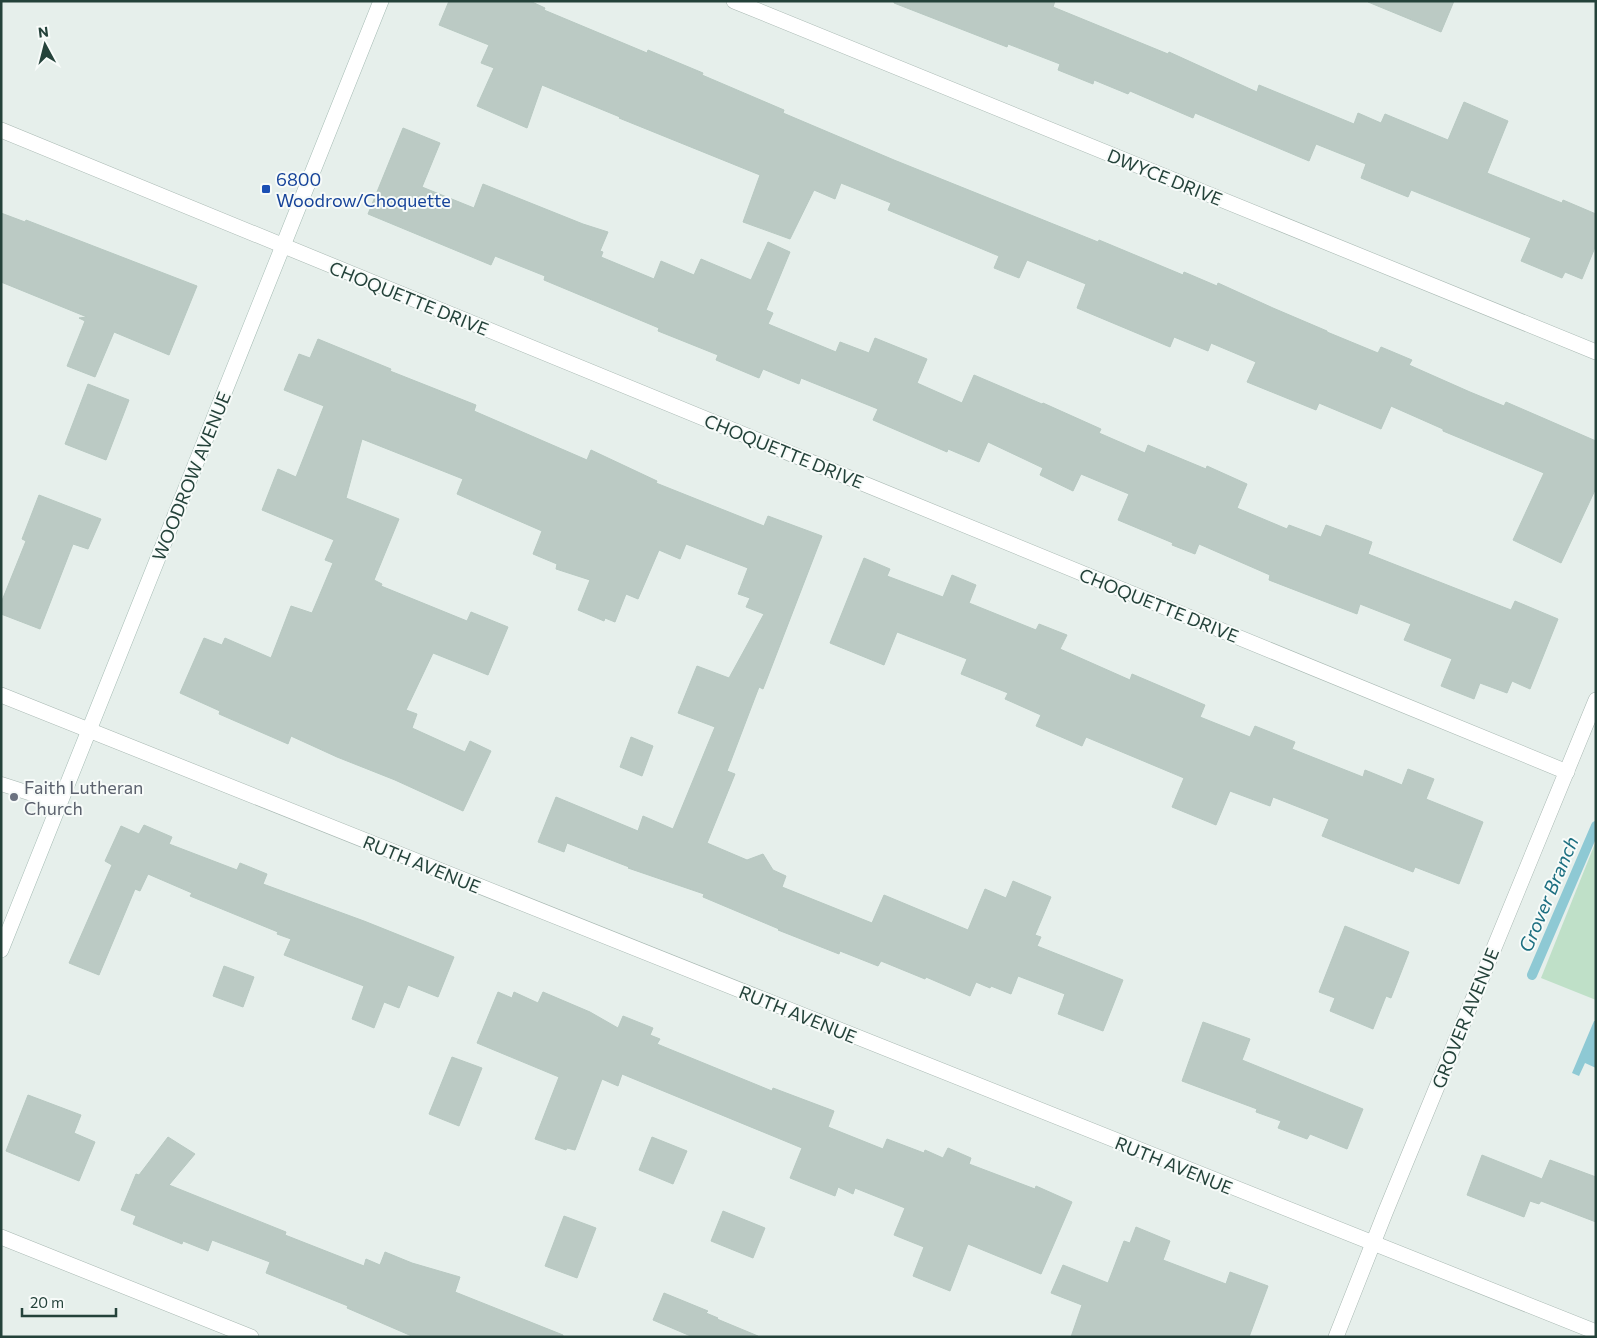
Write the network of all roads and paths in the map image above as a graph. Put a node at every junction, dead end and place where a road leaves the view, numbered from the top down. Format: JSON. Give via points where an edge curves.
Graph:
{"nodes":[{"id":1,"x":381,"y":1,"type":"edge"},
{"id":2,"x":734,"y":1,"type":"edge"},
{"id":3,"x":1,"y":130,"type":"edge"},
{"id":4,"x":283,"y":246,"type":"junction"},
{"id":5,"x":1596,"y":352,"type":"edge"},
{"id":6,"x":1,"y":696,"type":"edge"},
{"id":7,"x":1596,"y":700,"type":"edge"},
{"id":8,"x":89,"y":730,"type":"junction"},
{"id":9,"x":1567,"y":772,"type":"junction"},
{"id":10,"x":1,"y":784,"type":"edge"},
{"id":11,"x":60,"y":803,"type":"junction"},
{"id":12,"x":1,"y":950,"type":"edge"},
{"id":13,"x":1,"y":1237,"type":"edge"},
{"id":14,"x":1372,"y":1244,"type":"junction"},
{"id":15,"x":1596,"y":1332,"type":"edge"},
{"id":16,"x":251,"y":1337,"type":"edge"},
{"id":17,"x":1336,"y":1337,"type":"edge"}],
"edges":[{"from":1,"to":4,"type":"street","name":"WOODROW AVENUE"},
{"from":2,"to":5,"type":"street","name":"DWYCE DRIVE"},
{"from":3,"to":4,"type":"street","name":"CHOQUETTE DRIVE"},
{"from":4,"to":8,"type":"street","name":"WOODROW AVENUE"},
{"from":4,"to":9,"type":"street","name":"CHOQUETTE DRIVE"},
{"from":6,"to":8,"type":"street","name":"RUTH AVENUE"},
{"from":7,"to":9,"type":"street","name":"GROVER AVENUE"},
{"from":8,"to":11,"type":"street","name":"WOODROW AVENUE"},
{"from":8,"to":14,"type":"street","name":"RUTH AVENUE"},
{"from":9,"to":14,"type":"street","name":"GROVER AVENUE"},
{"from":10,"to":11,"type":"lane"},
{"from":11,"to":12,"type":"street","name":"WOODROW AVENUE"},
{"from":13,"to":16,"type":"street"},
{"from":14,"to":15,"type":"street","name":"RUTH AVENUE"},
{"from":14,"to":17,"type":"street","name":"GROVER AVENUE"}]}
